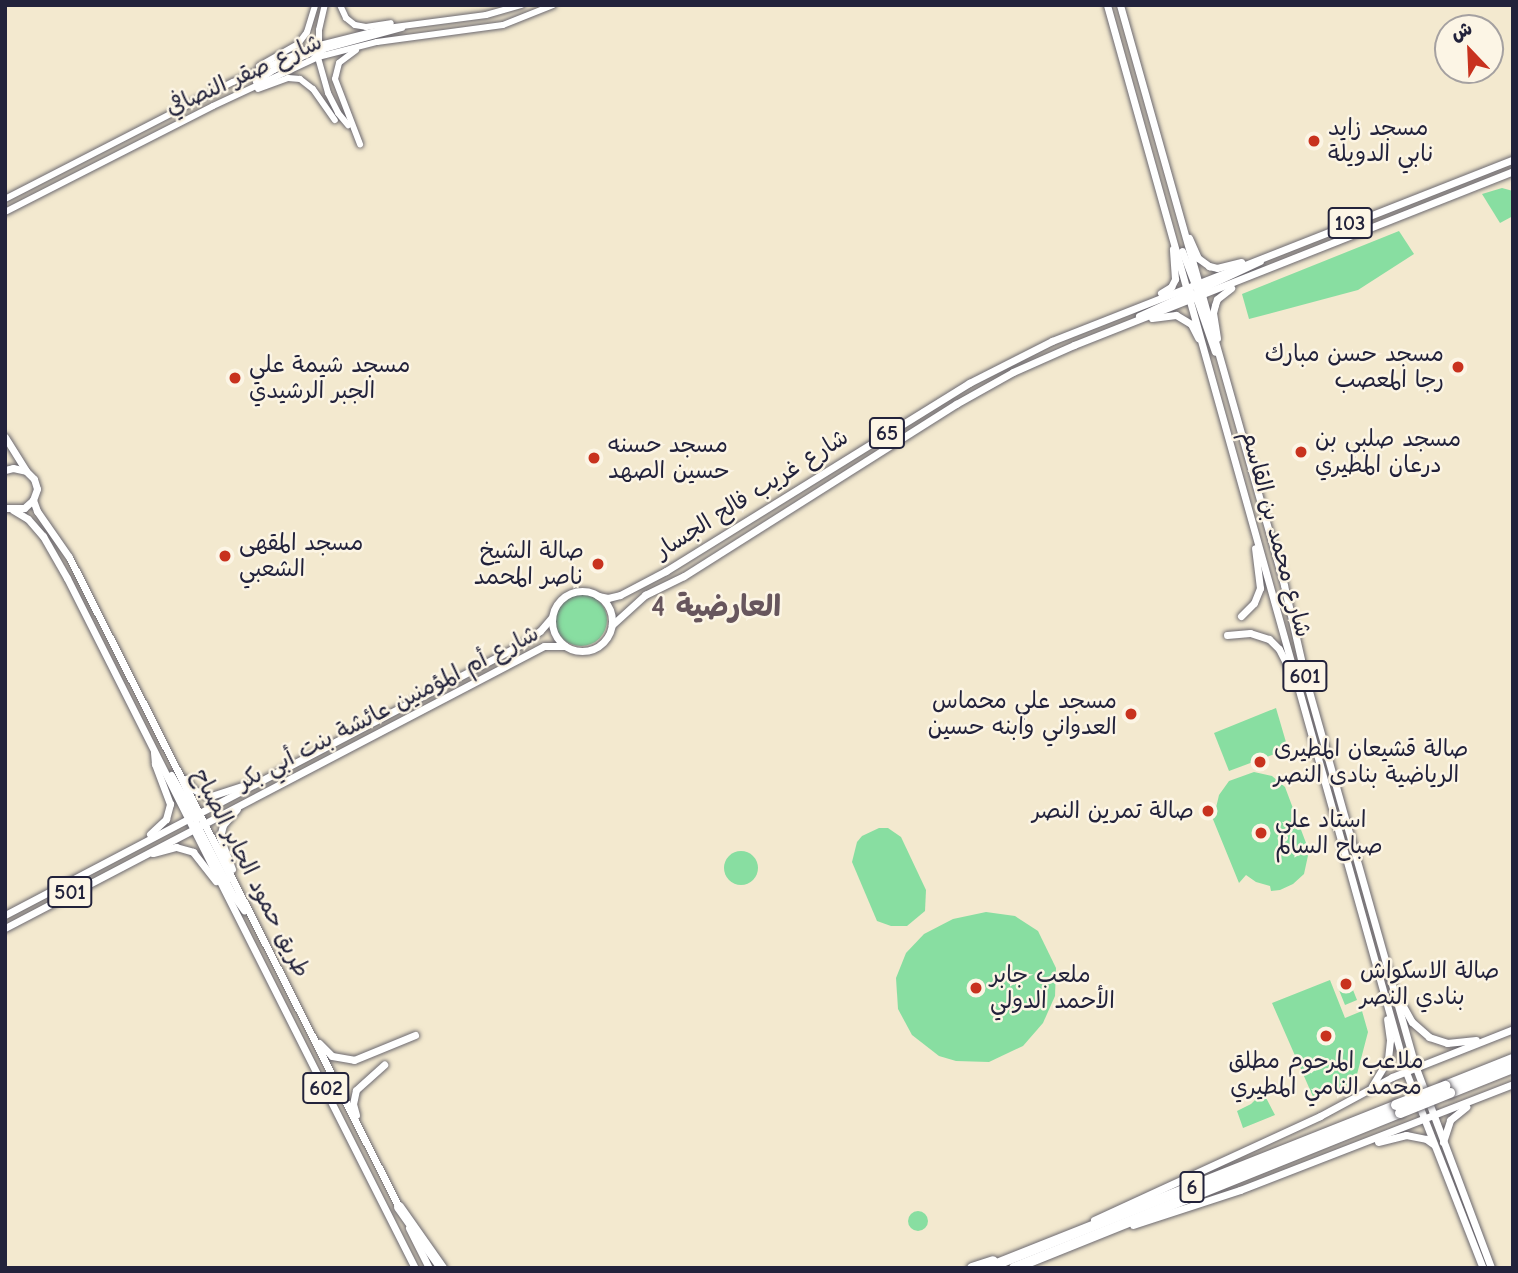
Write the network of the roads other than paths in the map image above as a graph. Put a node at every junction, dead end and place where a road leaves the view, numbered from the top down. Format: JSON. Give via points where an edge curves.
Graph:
{"nodes":[{"id":1,"x":316,"y":5,"type":"edge"},
{"id":2,"x":325,"y":5,"type":"edge"},
{"id":3,"x":340,"y":5,"type":"edge"},
{"id":4,"x":522,"y":5,"type":"edge"},
{"id":5,"x":553,"y":5,"type":"edge"},
{"id":6,"x":1109,"y":5,"type":"edge"},
{"id":7,"x":1120,"y":5,"type":"edge"},
{"id":8,"x":435,"y":21,"type":"junction"},
{"id":9,"x":420,"y":35,"type":"junction"},
{"id":10,"x":319,"y":49,"type":"junction"},
{"id":11,"x":1134,"y":49,"type":"junction"},
{"id":12,"x":233,"y":82,"type":"junction"},
{"id":13,"x":213,"y":106,"type":"junction"},
{"id":14,"x":335,"y":120,"type":"dead end"},
{"id":15,"x":348,"y":125,"type":"dead end"},
{"id":16,"x":360,"y":144,"type":"dead end"},
{"id":17,"x":1513,"y":159,"type":"edge"},
{"id":18,"x":1513,"y":171,"type":"edge"},
{"id":19,"x":5,"y":199,"type":"edge"},
{"id":20,"x":5,"y":212,"type":"edge"},
{"id":21,"x":1178,"y":212,"type":"junction"},
{"id":22,"x":1169,"y":220,"type":"junction"},
{"id":23,"x":1265,"y":256,"type":"junction"},
{"id":24,"x":1254,"y":275,"type":"junction"},
{"id":25,"x":1195,"y":291,"type":"junction"},
{"id":26,"x":1128,"y":311,"type":"junction"},
{"id":27,"x":1130,"y":322,"type":"junction"},
{"id":28,"x":1207,"y":355,"type":"junction"},
{"id":29,"x":1223,"y":366,"type":"junction"},
{"id":30,"x":5,"y":437,"type":"edge"},
{"id":31,"x":5,"y":470,"type":"edge"},
{"id":32,"x":26,"y":471,"type":"junction"},
{"id":33,"x":33,"y":500,"type":"junction"},
{"id":34,"x":9,"y":509,"type":"edge"},
{"id":35,"x":1255,"y":537,"type":"junction"},
{"id":36,"x":598,"y":596,"type":"junction"},
{"id":37,"x":1241,"y":616,"type":"dead end"},
{"id":38,"x":552,"y":617,"type":"junction"},
{"id":39,"x":611,"y":625,"type":"junction"},
{"id":40,"x":1227,"y":635,"type":"dead end"},
{"id":41,"x":565,"y":646,"type":"junction"},
{"id":42,"x":1296,"y":680,"type":"junction"},
{"id":43,"x":155,"y":752,"type":"junction"},
{"id":44,"x":169,"y":753,"type":"junction"},
{"id":45,"x":281,"y":771,"type":"junction"},
{"id":46,"x":243,"y":803,"type":"junction"},
{"id":47,"x":194,"y":816,"type":"junction"},
{"id":48,"x":199,"y":826,"type":"junction"},
{"id":49,"x":132,"y":847,"type":"junction"},
{"id":50,"x":136,"y":858,"type":"junction"},
{"id":51,"x":239,"y":893,"type":"junction"},
{"id":52,"x":234,"y":910,"type":"junction"},
{"id":53,"x":5,"y":915,"type":"edge"},
{"id":54,"x":250,"y":916,"type":"junction"},
{"id":55,"x":5,"y":928,"type":"edge"},
{"id":56,"x":1383,"y":987,"type":"junction"},
{"id":57,"x":1396,"y":994,"type":"junction"},
{"id":58,"x":294,"y":1001,"type":"junction"},
{"id":59,"x":1513,"y":1029,"type":"edge"},
{"id":60,"x":1500,"y":1034,"type":"junction"},
{"id":61,"x":415,"y":1035,"type":"dead end"},
{"id":62,"x":1513,"y":1059,"type":"edge"},
{"id":63,"x":384,"y":1065,"type":"dead end"},
{"id":64,"x":1416,"y":1068,"type":"junction"},
{"id":65,"x":1513,"y":1068,"type":"edge"},
{"id":66,"x":1406,"y":1072,"type":"junction"},
{"id":67,"x":1513,"y":1084,"type":"edge"},
{"id":68,"x":1447,"y":1090,"type":"junction"},
{"id":69,"x":1364,"y":1094,"type":"junction"},
{"id":70,"x":1475,"y":1100,"type":"junction"},
{"id":71,"x":1398,"y":1109,"type":"junction"},
{"id":72,"x":1432,"y":1117,"type":"junction"},
{"id":73,"x":1423,"y":1120,"type":"junction"},
{"id":74,"x":363,"y":1139,"type":"junction"},
{"id":75,"x":1434,"y":1145,"type":"junction"},
{"id":76,"x":1443,"y":1146,"type":"junction"},
{"id":77,"x":1346,"y":1150,"type":"junction"},
{"id":78,"x":399,"y":1207,"type":"junction"},
{"id":79,"x":1088,"y":1237,"type":"junction"},
{"id":80,"x":1040,"y":1247,"type":"junction"},
{"id":81,"x":1020,"y":1254,"type":"junction"},
{"id":82,"x":415,"y":1268,"type":"edge"},
{"id":83,"x":429,"y":1268,"type":"edge"},
{"id":84,"x":442,"y":1268,"type":"edge"},
{"id":85,"x":972,"y":1268,"type":"edge"},
{"id":86,"x":987,"y":1268,"type":"edge"},
{"id":87,"x":1014,"y":1268,"type":"edge"},
{"id":88,"x":1483,"y":1268,"type":"edge"},
{"id":89,"x":1491,"y":1268,"type":"edge"}],
"edges":[{"from":1,"to":12,"type":"main road","via":[[298,44]]},
{"from":2,"to":10,"type":"main road"},
{"from":3,"to":8,"type":"main road","via":[[346,19],[360,27]]},
{"from":4,"to":8,"type":"main road"},
{"from":5,"to":9,"type":"main road","name":"شارع صقر النصافي","via":[[503,25]]},
{"from":6,"to":11,"type":"main road","via":[[1126,52],[1131,54]]},
{"from":6,"to":22,"type":"main road","name":"شارع محمد بن القاسم","number":"601"},
{"from":7,"to":11,"type":"main road","name":"شارع محمد بن القاسم","number":"601"},
{"from":8,"to":10,"type":"main road"},
{"from":9,"to":10,"type":"main road","name":"شارع صقر النصافي"},
{"from":9,"to":16,"type":"main road","via":[[349,53],[337,67],[337,86]]},
{"from":10,"to":12,"type":"main road","name":"شارع صقر النصافي"},
{"from":10,"to":13,"type":"main road","name":"شارع صقر النصافي"},
{"from":10,"to":15,"type":"main road","via":[[328,93]]},
{"from":11,"to":21,"type":"main road","name":"شارع محمد بن القاسم","number":"601"},
{"from":12,"to":19,"type":"main road","name":"شارع صقر النصافي"},
{"from":13,"to":14,"type":"main road","via":[[282,79],[296,78],[309,84]]},
{"from":13,"to":20,"type":"main road","name":"شارع صقر النصافي"},
{"from":17,"to":23,"type":"main road","number":"103"},
{"from":18,"to":24,"type":"main road","number":"103"},
{"from":21,"to":23,"type":"main road","via":[[1198,258],[1209,266]]},
{"from":21,"to":25,"type":"main road","name":"شارع محمد بن القاسم","number":"601"},
{"from":22,"to":25,"type":"main road","name":"شارع محمد بن القاسم","number":"601"},
{"from":22,"to":26,"type":"main road","via":[[1175,279],[1165,291]]},
{"from":23,"to":25,"type":"main road","via":[[1245,271]]},
{"from":24,"to":25,"type":"main road","number":"103"},
{"from":24,"to":29,"type":"main road","via":[[1224,292],[1215,305]]},
{"from":25,"to":26,"type":"main road","name":"شارع غريب فالح الجسار","number":"65"},
{"from":25,"to":27,"type":"main road"},
{"from":25,"to":28,"type":"main road","name":"شارع محمد بن القاسم","number":"601"},
{"from":25,"to":29,"type":"main road","name":"شارع محمد بن القاسم","number":"601"},
{"from":26,"to":36,"type":"main road","name":"شارع غريب فالح الجسار","number":"65","via":[[1052,341],[969,383],[698,552],[620,595]]},
{"from":27,"to":28,"type":"main road","via":[[1176,315],[1191,324]]},
{"from":27,"to":39,"type":"main road","name":"شارع غريب فالح الجسار","number":"65","via":[[1049,355],[956,404],[632,604]]},
{"from":28,"to":35,"type":"main road","name":"شارع محمد بن القاسم","number":"601"},
{"from":29,"to":57,"type":"main road","name":"شارع محمد بن القاسم","number":"601","via":[[1305,677]]},
{"from":30,"to":32,"type":"main road","number":"602"},
{"from":31,"to":32,"type":"main road"},
{"from":32,"to":33,"type":"main road","number":"602","via":[[36,484]]},
{"from":33,"to":34,"type":"main road","via":[[24,508]]},
{"from":33,"to":44,"type":"main road","name":"طريق حمود الجابر الصباح","number":"602","via":[[69,557]]},
{"from":34,"to":43,"type":"main road","via":[[28,519],[43,536]]},
{"from":35,"to":37,"type":"main road","via":[[1260,588]]},
{"from":35,"to":42,"type":"main road","name":"شارع محمد بن القاسم","number":"601"},
{"from":36,"to":38,"type":"main road","number":"65","via":[[573,592],[558,603]]},
{"from":36,"to":39,"type":"main road","via":[[609,608]]},
{"from":38,"to":41,"type":"main road","via":[[555,633]]},
{"from":38,"to":45,"type":"main road","name":"شارع أم المؤمنين عائشة بنت أبي بكر","via":[[520,645]]},
{"from":39,"to":41,"type":"main road","number":"65","via":[[595,648]]},
{"from":40,"to":42,"type":"main road","via":[[1250,633],[1269,639]]},
{"from":41,"to":46,"type":"main road","name":"شارع أم المؤمنين عائشة بنت أبي بكر","via":[[544,646]]},
{"from":42,"to":56,"type":"main road","name":"شارع محمد بن القاسم","number":"601"},
{"from":43,"to":47,"type":"main road"},
{"from":43,"to":49,"type":"main road","via":[[170,812],[157,829]]},
{"from":44,"to":45,"type":"main road","via":[[193,789],[208,797]]},
{"from":44,"to":47,"type":"main road","name":"طريق حمود الجابر الصباح","number":"602"},
{"from":45,"to":47,"type":"main road","name":"شارع أم المؤمنين عائشة بنت أبي بكر"},
{"from":46,"to":48,"type":"main road","name":"شارع أم المؤمنين عائشة بنت أبي بكر"},
{"from":46,"to":51,"type":"main road","via":[[223,825],[220,837]]},
{"from":47,"to":48,"type":"main road"},
{"from":47,"to":48,"type":"main road","name":"طريق حمود الجابر الصباح","number":"602"},
{"from":47,"to":49,"type":"main road","name":"شارع أم المؤمنين عائشة بنت أبي بكر","number":"501"},
{"from":48,"to":50,"type":"main road","name":"شارع أم المؤمنين عائشة بنت أبي بكر","number":"501"},
{"from":48,"to":51,"type":"main road","name":"طريق حمود الجابر الصباح","number":"602"},
{"from":48,"to":52,"type":"main road","name":"طريق حمود الجابر الصباح","number":"602"},
{"from":48,"to":54,"type":"main road","via":[[233,895]]},
{"from":49,"to":53,"type":"main road","name":"شارع أم المؤمنين عائشة بنت أبي بكر","number":"501"},
{"from":50,"to":52,"type":"main road","via":[[176,847],[193,852]]},
{"from":50,"to":55,"type":"main road","name":"شارع أم المؤمنين عائشة بنت أبي بكر","number":"501"},
{"from":51,"to":54,"type":"main road","name":"طريق حمود الجابر الصباح","number":"602"},
{"from":52,"to":82,"type":"main road","name":"طريق حمود الجابر الصباح","number":"602"},
{"from":54,"to":58,"type":"main road","name":"طريق حمود الجابر الصباح","number":"602"},
{"from":56,"to":66,"type":"main road","name":"شارع محمد بن القاسم","number":"601"},
{"from":56,"to":69,"type":"main road","via":[[1390,1053],[1381,1077]]},
{"from":57,"to":60,"type":"main road","via":[[1421,1032],[1438,1040],[1466,1042]]},
{"from":57,"to":64,"type":"main road","name":"شارع محمد بن القاسم","number":"601"},
{"from":58,"to":61,"type":"main road","via":[[323,1049],[345,1060],[359,1059]]},
{"from":58,"to":74,"type":"main road","name":"طريق حمود الجابر الصباح","number":"602"},
{"from":59,"to":60,"type":"main road"},
{"from":60,"to":64,"type":"main road"},
{"from":62,"to":68,"type":"highway","number":"6"},
{"from":63,"to":74,"type":"main road","via":[[359,1087],[353,1099]]},
{"from":64,"to":66,"type":"main road"},
{"from":64,"to":72,"type":"main road","name":"شارع محمد بن القاسم","number":"601"},
{"from":65,"to":68,"type":"highway","number":"6"},
{"from":66,"to":69,"type":"main road"},
{"from":66,"to":73,"type":"main road","name":"شارع محمد بن القاسم","number":"601"},
{"from":67,"to":70,"type":"main road"},
{"from":68,"to":71,"type":"highway","number":"6","bridge":true},
{"from":69,"to":80,"type":"main road"},
{"from":70,"to":72,"type":"main road"},
{"from":70,"to":76,"type":"main road","via":[[1450,1120]]},
{"from":71,"to":79,"type":"highway","number":"6"},
{"from":71,"to":80,"type":"highway","number":"6"},
{"from":72,"to":73,"type":"main road"},
{"from":72,"to":76,"type":"main road","name":"شارع محمد بن القاسم","number":"601"},
{"from":73,"to":75,"type":"main road","name":"شارع محمد بن القاسم","number":"601"},
{"from":73,"to":77,"type":"main road"},
{"from":74,"to":78,"type":"main road","name":"طريق حمود الجابر الصباح","number":"602"},
{"from":75,"to":77,"type":"main road","via":[[1406,1135]]},
{"from":75,"to":88,"type":"main road","name":"شارع محمد بن القاسم","number":"601"},
{"from":76,"to":89,"type":"main road","name":"شارع محمد بن القاسم","number":"601"},
{"from":77,"to":79,"type":"main road","via":[[1229,1194]]},
{"from":78,"to":83,"type":"main road","name":"طريق حمود الجابر الصباح","number":"602"},
{"from":78,"to":84,"type":"highway"},
{"from":79,"to":87,"type":"highway","number":"6"},
{"from":80,"to":81,"type":"highway","number":"6"},
{"from":81,"to":85,"type":"highway"},
{"from":81,"to":86,"type":"highway","number":"6"}]}
